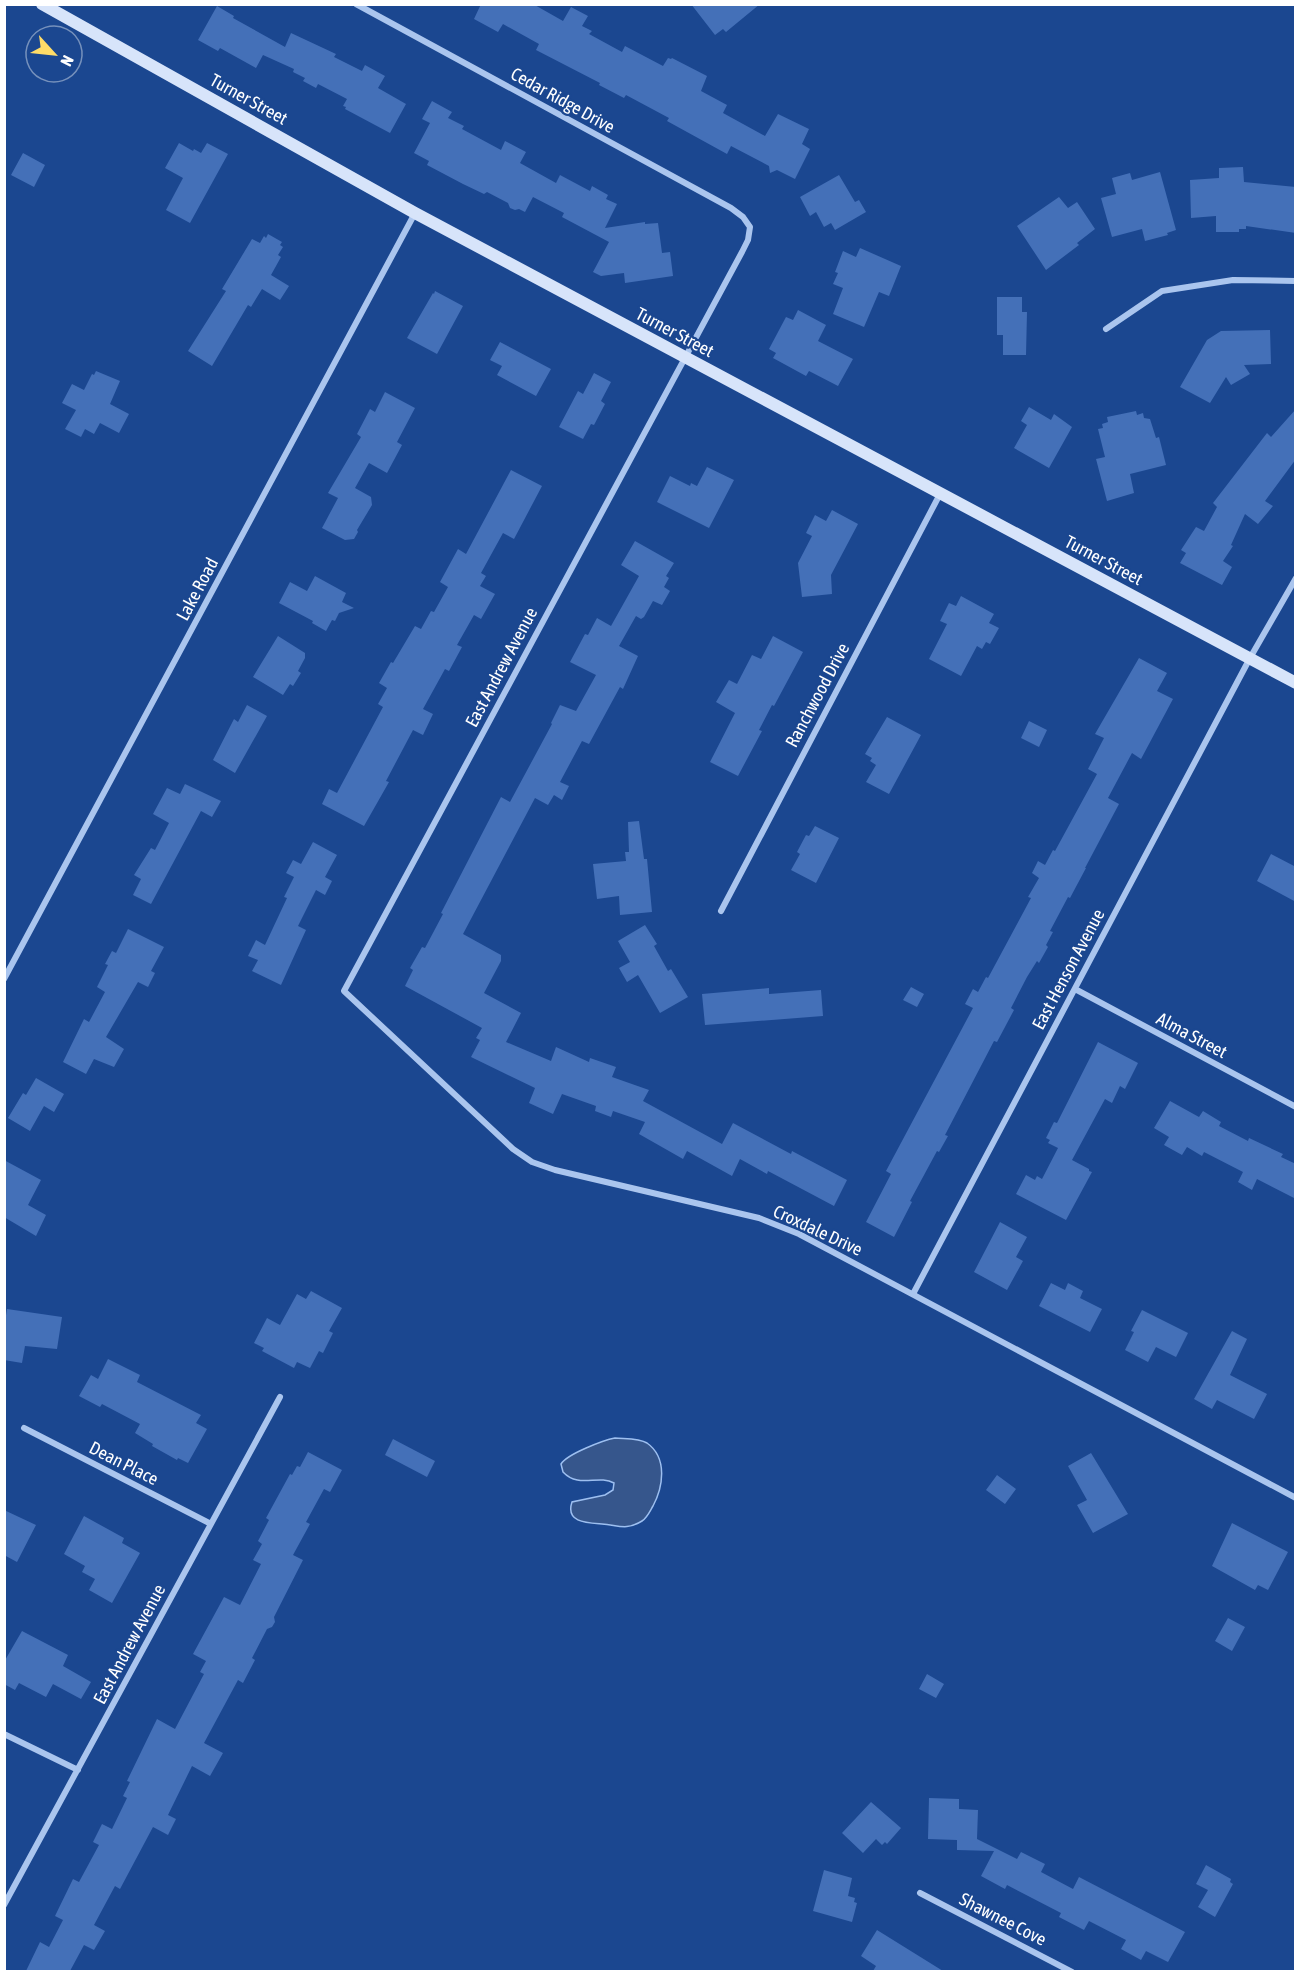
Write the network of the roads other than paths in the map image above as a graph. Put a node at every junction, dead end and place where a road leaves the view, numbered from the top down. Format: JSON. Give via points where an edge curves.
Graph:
{"nodes":[{"id":1,"x":42,"y":4,"type":"edge"},
{"id":2,"x":356,"y":4,"type":"edge"},
{"id":3,"x":415,"y":213,"type":"junction"},
{"id":4,"x":750,"y":227,"type":"joint"},
{"id":5,"x":1296,"y":281,"type":"edge"},
{"id":6,"x":1106,"y":329,"type":"dead end"},
{"id":7,"x":684,"y":358,"type":"junction"},
{"id":8,"x":940,"y":494,"type":"junction"},
{"id":9,"x":1296,"y":578,"type":"edge"},
{"id":10,"x":1250,"y":658,"type":"junction"},
{"id":11,"x":1296,"y":682,"type":"edge"},
{"id":12,"x":721,"y":911,"type":"dead end"},
{"id":13,"x":4,"y":980,"type":"edge"},
{"id":14,"x":1075,"y":989,"type":"junction"},
{"id":15,"x":344,"y":991,"type":"joint"},
{"id":16,"x":1296,"y":1107,"type":"edge"},
{"id":17,"x":913,"y":1294,"type":"junction"},
{"id":18,"x":280,"y":1397,"type":"dead end"},
{"id":19,"x":24,"y":1428,"type":"dead end"},
{"id":20,"x":1296,"y":1498,"type":"edge"},
{"id":21,"x":211,"y":1524,"type":"junction"},
{"id":22,"x":4,"y":1734,"type":"edge"},
{"id":23,"x":78,"y":1770,"type":"junction"},
{"id":24,"x":920,"y":1893,"type":"dead end"},
{"id":25,"x":4,"y":1905,"type":"edge"},
{"id":26,"x":1072,"y":1971,"type":"edge"}],
"edges":[{"from":1,"to":3,"type":"street","name":"Turner Street"},
{"from":2,"to":4,"type":"street","name":"Cedar Ridge Drive","via":[[731,208]]},
{"from":3,"to":7,"type":"street","name":"Turner Street"},
{"from":3,"to":13,"type":"street","name":"Lake Road"},
{"from":4,"to":7,"type":"street","name":"East Andrew Avenue","via":[[742,252]]},
{"from":5,"to":6,"type":"street","via":[[1233,280],[1162,291]]},
{"from":7,"to":8,"type":"street","name":"Turner Street"},
{"from":7,"to":15,"type":"street","name":"East Andrew Avenue"},
{"from":8,"to":10,"type":"street","name":"Turner Street"},
{"from":8,"to":12,"type":"street","name":"Ranchwood Drive"},
{"from":9,"to":10,"type":"street","name":"East Henson Avenue"},
{"from":10,"to":11,"type":"street","name":"Turner Street"},
{"from":10,"to":14,"type":"street","name":"East Henson Avenue"},
{"from":14,"to":16,"type":"street","name":"Alma Street"},
{"from":14,"to":17,"type":"street","name":"East Henson Avenue"},
{"from":15,"to":17,"type":"street","name":"Croxdale Drive","via":[[513,1149],[532,1162],[759,1218],[799,1234]]},
{"from":17,"to":20,"type":"street","name":"Croxdale Drive"},
{"from":18,"to":21,"type":"street","name":"East Andrew Avenue"},
{"from":19,"to":21,"type":"street","name":"Dean Place"},
{"from":21,"to":23,"type":"street","name":"East Andrew Avenue"},
{"from":22,"to":23,"type":"street"},
{"from":23,"to":25,"type":"street","name":"East Andrew Avenue"},
{"from":24,"to":26,"type":"street","name":"Shawnee Cove"}]}
